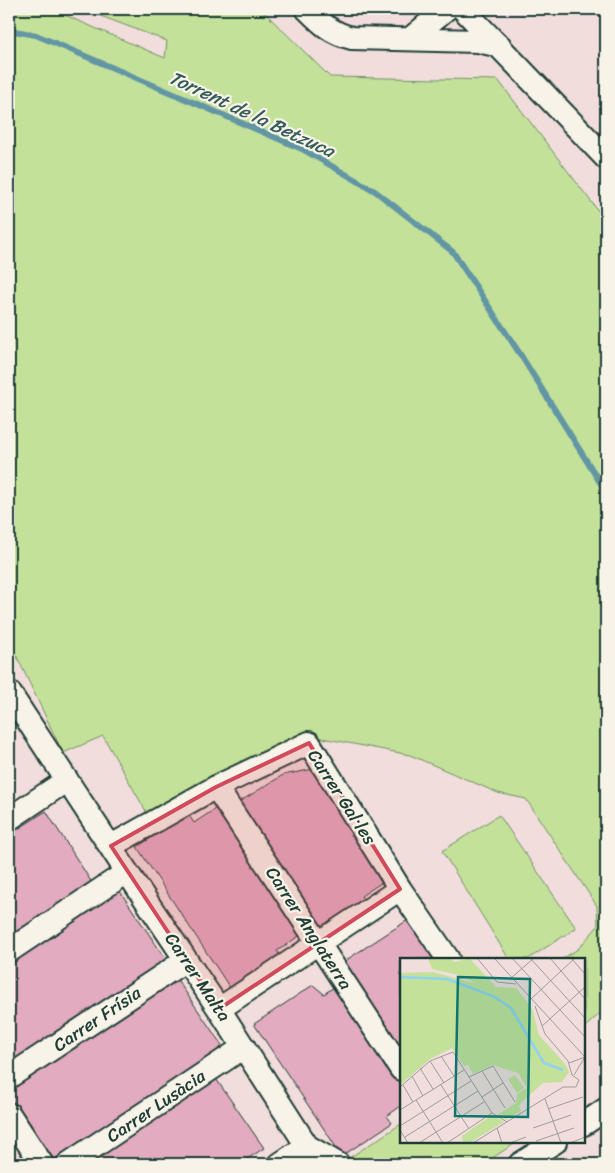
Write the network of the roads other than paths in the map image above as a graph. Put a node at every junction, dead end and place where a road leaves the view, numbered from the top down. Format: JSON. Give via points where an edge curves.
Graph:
{"nodes":[{"id":1,"x":307,"y":9,"type":"edge"},
{"id":2,"x":446,"y":9,"type":"edge"},
{"id":3,"x":463,"y":9,"type":"edge"},
{"id":4,"x":410,"y":39,"type":"junction"},
{"id":5,"x":500,"y":46,"type":"junction"},
{"id":6,"x":606,"y":158,"type":"edge"},
{"id":7,"x":9,"y":692,"type":"edge"},
{"id":8,"x":67,"y":780,"type":"junction"},
{"id":9,"x":216,"y":787,"type":"junction"},
{"id":10,"x":9,"y":819,"type":"edge"},
{"id":11,"x":111,"y":846,"type":"junction"},
{"id":12,"x":127,"y":872,"type":"junction"},
{"id":13,"x":400,"y":888,"type":"junction"},
{"id":14,"x":319,"y":942,"type":"junction"},
{"id":15,"x":9,"y":951,"type":"edge"},
{"id":16,"x":447,"y":958,"type":"edge"},
{"id":17,"x":186,"y":960,"type":"junction"},
{"id":18,"x":219,"y":1009,"type":"junction"},
{"id":19,"x":244,"y":1047,"type":"junction"},
{"id":20,"x":400,"y":1067,"type":"edge"},
{"id":21,"x":9,"y":1077,"type":"edge"},
{"id":22,"x":606,"y":1109,"type":"edge"},
{"id":23,"x":9,"y":1114,"type":"edge"},
{"id":24,"x":585,"y":1123,"type":"edge"},
{"id":25,"x":553,"y":1143,"type":"edge"},
{"id":26,"x":307,"y":1146,"type":"junction"},
{"id":27,"x":42,"y":1164,"type":"edge"},
{"id":28,"x":68,"y":1164,"type":"edge"},
{"id":29,"x":280,"y":1164,"type":"edge"},
{"id":30,"x":338,"y":1164,"type":"edge"},
{"id":31,"x":520,"y":1164,"type":"edge"}],
"edges":[{"from":1,"to":4,"type":"street","via":[[321,24],[337,34],[352,38]]},
{"from":2,"to":4,"type":"street"},
{"from":3,"to":5,"type":"street"},
{"from":4,"to":5,"type":"street"},
{"from":5,"to":6,"type":"street"},
{"from":7,"to":8,"type":"street","name":"Carrer Malta"},
{"from":8,"to":10,"type":"street"},
{"from":8,"to":11,"type":"street","name":"Carrer Malta"},
{"from":9,"to":11,"type":"street","name":"Carrer Gal·les"},
{"from":9,"to":13,"type":"street","name":"Carrer Gal·les","via":[[309,743]]},
{"from":9,"to":14,"type":"street","name":"Carrer Anglaterra"},
{"from":11,"to":12,"type":"street","name":"Carrer Malta"},
{"from":12,"to":15,"type":"street"},
{"from":12,"to":17,"type":"street","name":"Carrer Malta"},
{"from":13,"to":14,"type":"street"},
{"from":13,"to":16,"type":"street","name":"Carrer Gal·les"},
{"from":14,"to":18,"type":"street"},
{"from":14,"to":20,"type":"street","name":"Carrer Anglaterra"},
{"from":17,"to":18,"type":"street","name":"Carrer Malta"},
{"from":17,"to":21,"type":"street","name":"Carrer Frísia"},
{"from":18,"to":19,"type":"street","name":"Carrer Malta"},
{"from":19,"to":26,"type":"street","name":"Carrer Malta"},
{"from":19,"to":28,"type":"street","name":"Carrer Lusàcia"},
{"from":22,"to":24,"type":"street"},
{"from":23,"to":27,"type":"street"},
{"from":25,"to":31,"type":"street"},
{"from":26,"to":29,"type":"street"},
{"from":26,"to":30,"type":"street","name":"Carrer Malta"}]}
